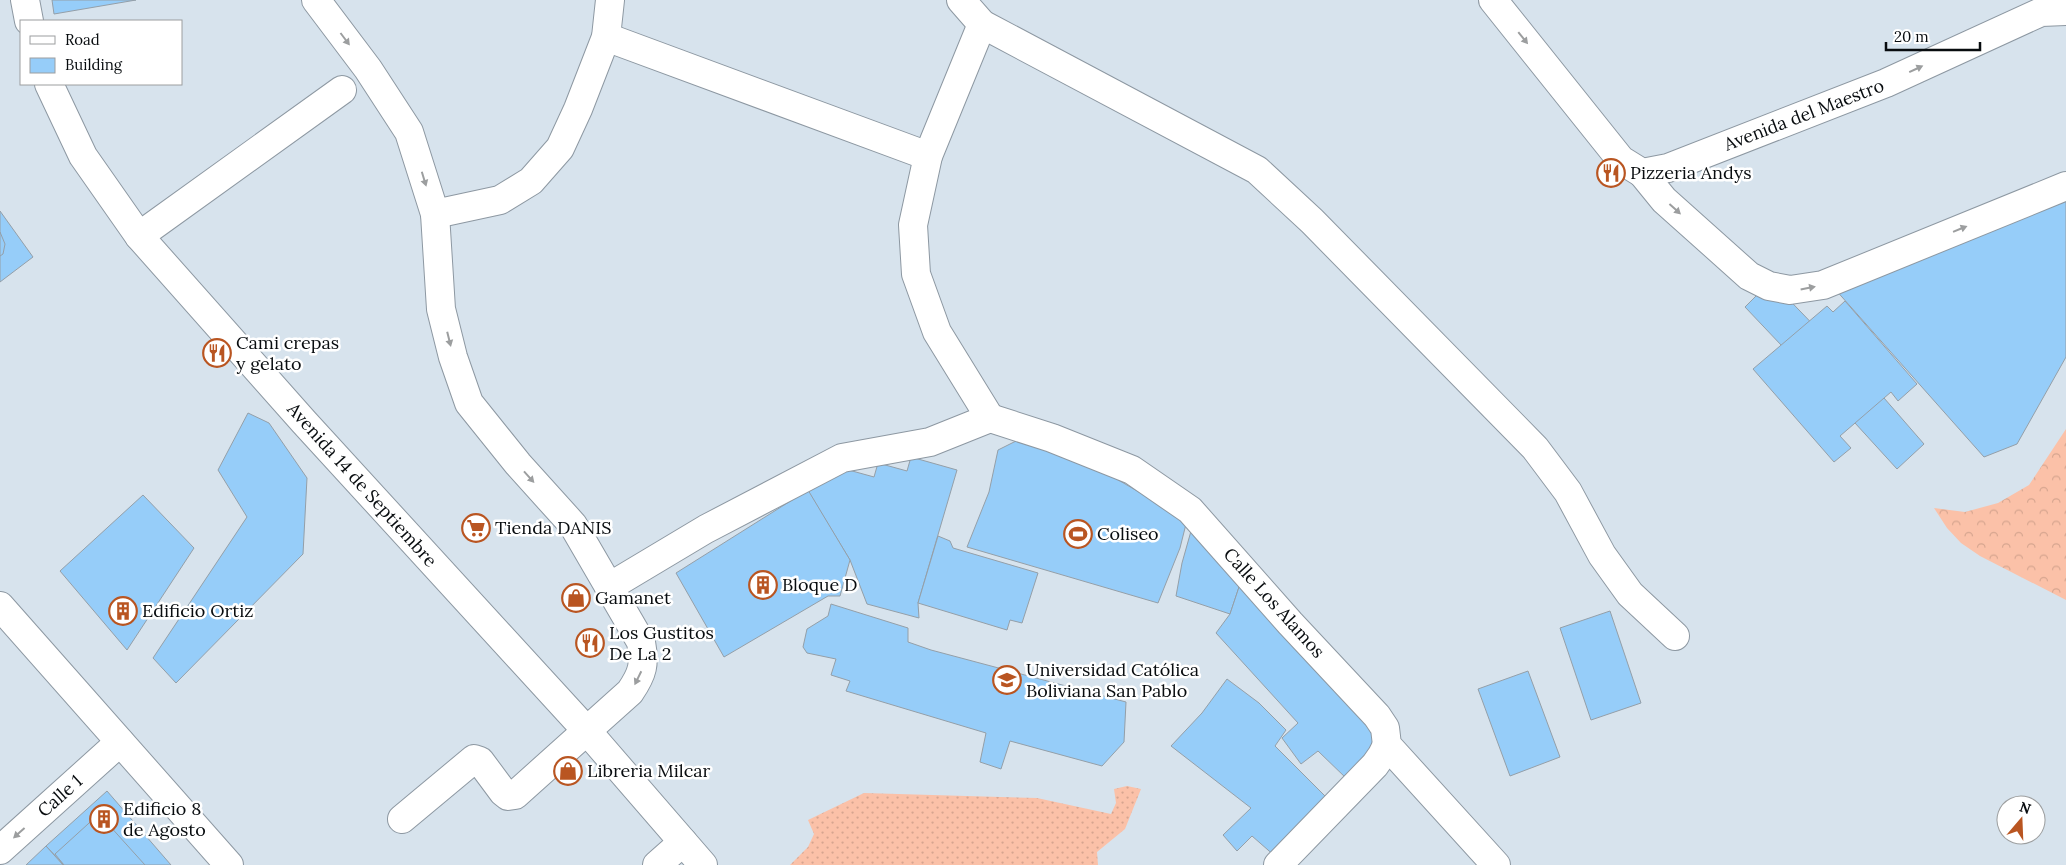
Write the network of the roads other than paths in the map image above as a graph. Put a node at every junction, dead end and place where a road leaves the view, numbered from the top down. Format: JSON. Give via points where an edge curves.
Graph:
{"nodes":[{"id":1,"x":24,"y":0,"type":"edge"},
{"id":2,"x":316,"y":0,"type":"edge"},
{"id":3,"x":610,"y":0,"type":"edge"},
{"id":4,"x":961,"y":0,"type":"edge"},
{"id":5,"x":1493,"y":0,"type":"edge"},
{"id":6,"x":2066,"y":11,"type":"edge"},
{"id":7,"x":29,"y":20,"type":"edge"},
{"id":8,"x":982,"y":24,"type":"junction"},
{"id":9,"x":606,"y":37,"type":"junction"},
{"id":10,"x":49,"y":85,"type":"edge"},
{"id":11,"x":342,"y":90,"type":"dead end"},
{"id":12,"x":928,"y":156,"type":"junction"},
{"id":13,"x":1642,"y":173,"type":"junction"},
{"id":14,"x":2066,"y":186,"type":"edge"},
{"id":15,"x":435,"y":214,"type":"junction"},
{"id":16,"x":139,"y":236,"type":"junction"},
{"id":17,"x":990,"y":418,"type":"junction"},
{"id":18,"x":609,"y":587,"type":"junction"},
{"id":19,"x":0,"y":606,"type":"edge"},
{"id":20,"x":1675,"y":636,"type":"dead end"},
{"id":21,"x":587,"y":731,"type":"junction"},
{"id":22,"x":120,"y":742,"type":"junction"},
{"id":23,"x":1387,"y":745,"type":"junction"},
{"id":24,"x":402,"y":819,"type":"dead end"},
{"id":25,"x":683,"y":842,"type":"junction"},
{"id":26,"x":0,"y":850,"type":"edge"},
{"id":27,"x":229,"y":865,"type":"edge"},
{"id":28,"x":657,"y":865,"type":"edge"},
{"id":29,"x":703,"y":865,"type":"edge"},
{"id":30,"x":1278,"y":865,"type":"edge"},
{"id":31,"x":1496,"y":865,"type":"edge"}],
"edges":[{"from":1,"to":7,"type":"street"},
{"from":2,"to":15,"type":"street","one_way":true,"via":[[368,69],[409,132]]},
{"from":3,"to":9,"type":"street"},
{"from":4,"to":8,"type":"street"},
{"from":5,"to":13,"type":"street","one_way":true,"via":[[1620,160]]},
{"from":13,"to":6,"type":"street","name":"Avenida del Maestro","one_way":true,"via":[[1668,168],[1886,83],[2041,12]]},
{"from":8,"to":12,"type":"street"},
{"from":8,"to":20,"type":"street","via":[[1257,170],[1312,221],[1536,448],[1568,492],[1602,555],[1630,594]]},
{"from":9,"to":12,"type":"street"},
{"from":9,"to":15,"type":"street","via":[[560,148],[531,181],[500,200]]},
{"from":10,"to":16,"type":"street","name":"Avenida 14 de Septiembre","via":[[83,156]]},
{"from":11,"to":16,"type":"street"},
{"from":12,"to":17,"type":"street","via":[[913,225],[916,274],[937,332]]},
{"from":13,"to":14,"type":"street","one_way":true,"via":[[1664,200],[1749,276],[1769,286],[1790,290],[1823,285]]},
{"from":15,"to":18,"type":"street","one_way":true,"via":[[441,309],[469,403],[573,525]]},
{"from":16,"to":21,"type":"street","name":"Avenida 14 de Septiembre"},
{"from":17,"to":18,"type":"street","via":[[930,442],[842,458],[706,529]]},
{"from":17,"to":23,"type":"street","name":"Calle Los Alamos","via":[[1052,438],[1132,470],[1190,510],[1377,716],[1385,728]]},
{"from":18,"to":21,"type":"street","one_way":true,"via":[[641,642],[644,659],[640,676],[630,692]]},
{"from":19,"to":22,"type":"street"},
{"from":21,"to":24,"type":"street","via":[[515,795],[508,796],[503,792],[480,761],[474,759]]},
{"from":21,"to":25,"type":"street","name":"Avenida 14 de Septiembre"},
{"from":22,"to":26,"type":"street","name":"Calle 1","one_way":true},
{"from":22,"to":27,"type":"street"},
{"from":23,"to":30,"type":"street","via":[[1375,765]]},
{"from":23,"to":31,"type":"street","name":"Calle Los Alamos"},
{"from":25,"to":28,"type":"street"},
{"from":25,"to":29,"type":"street","name":"Avenida 14 de Septiembre"}]}
